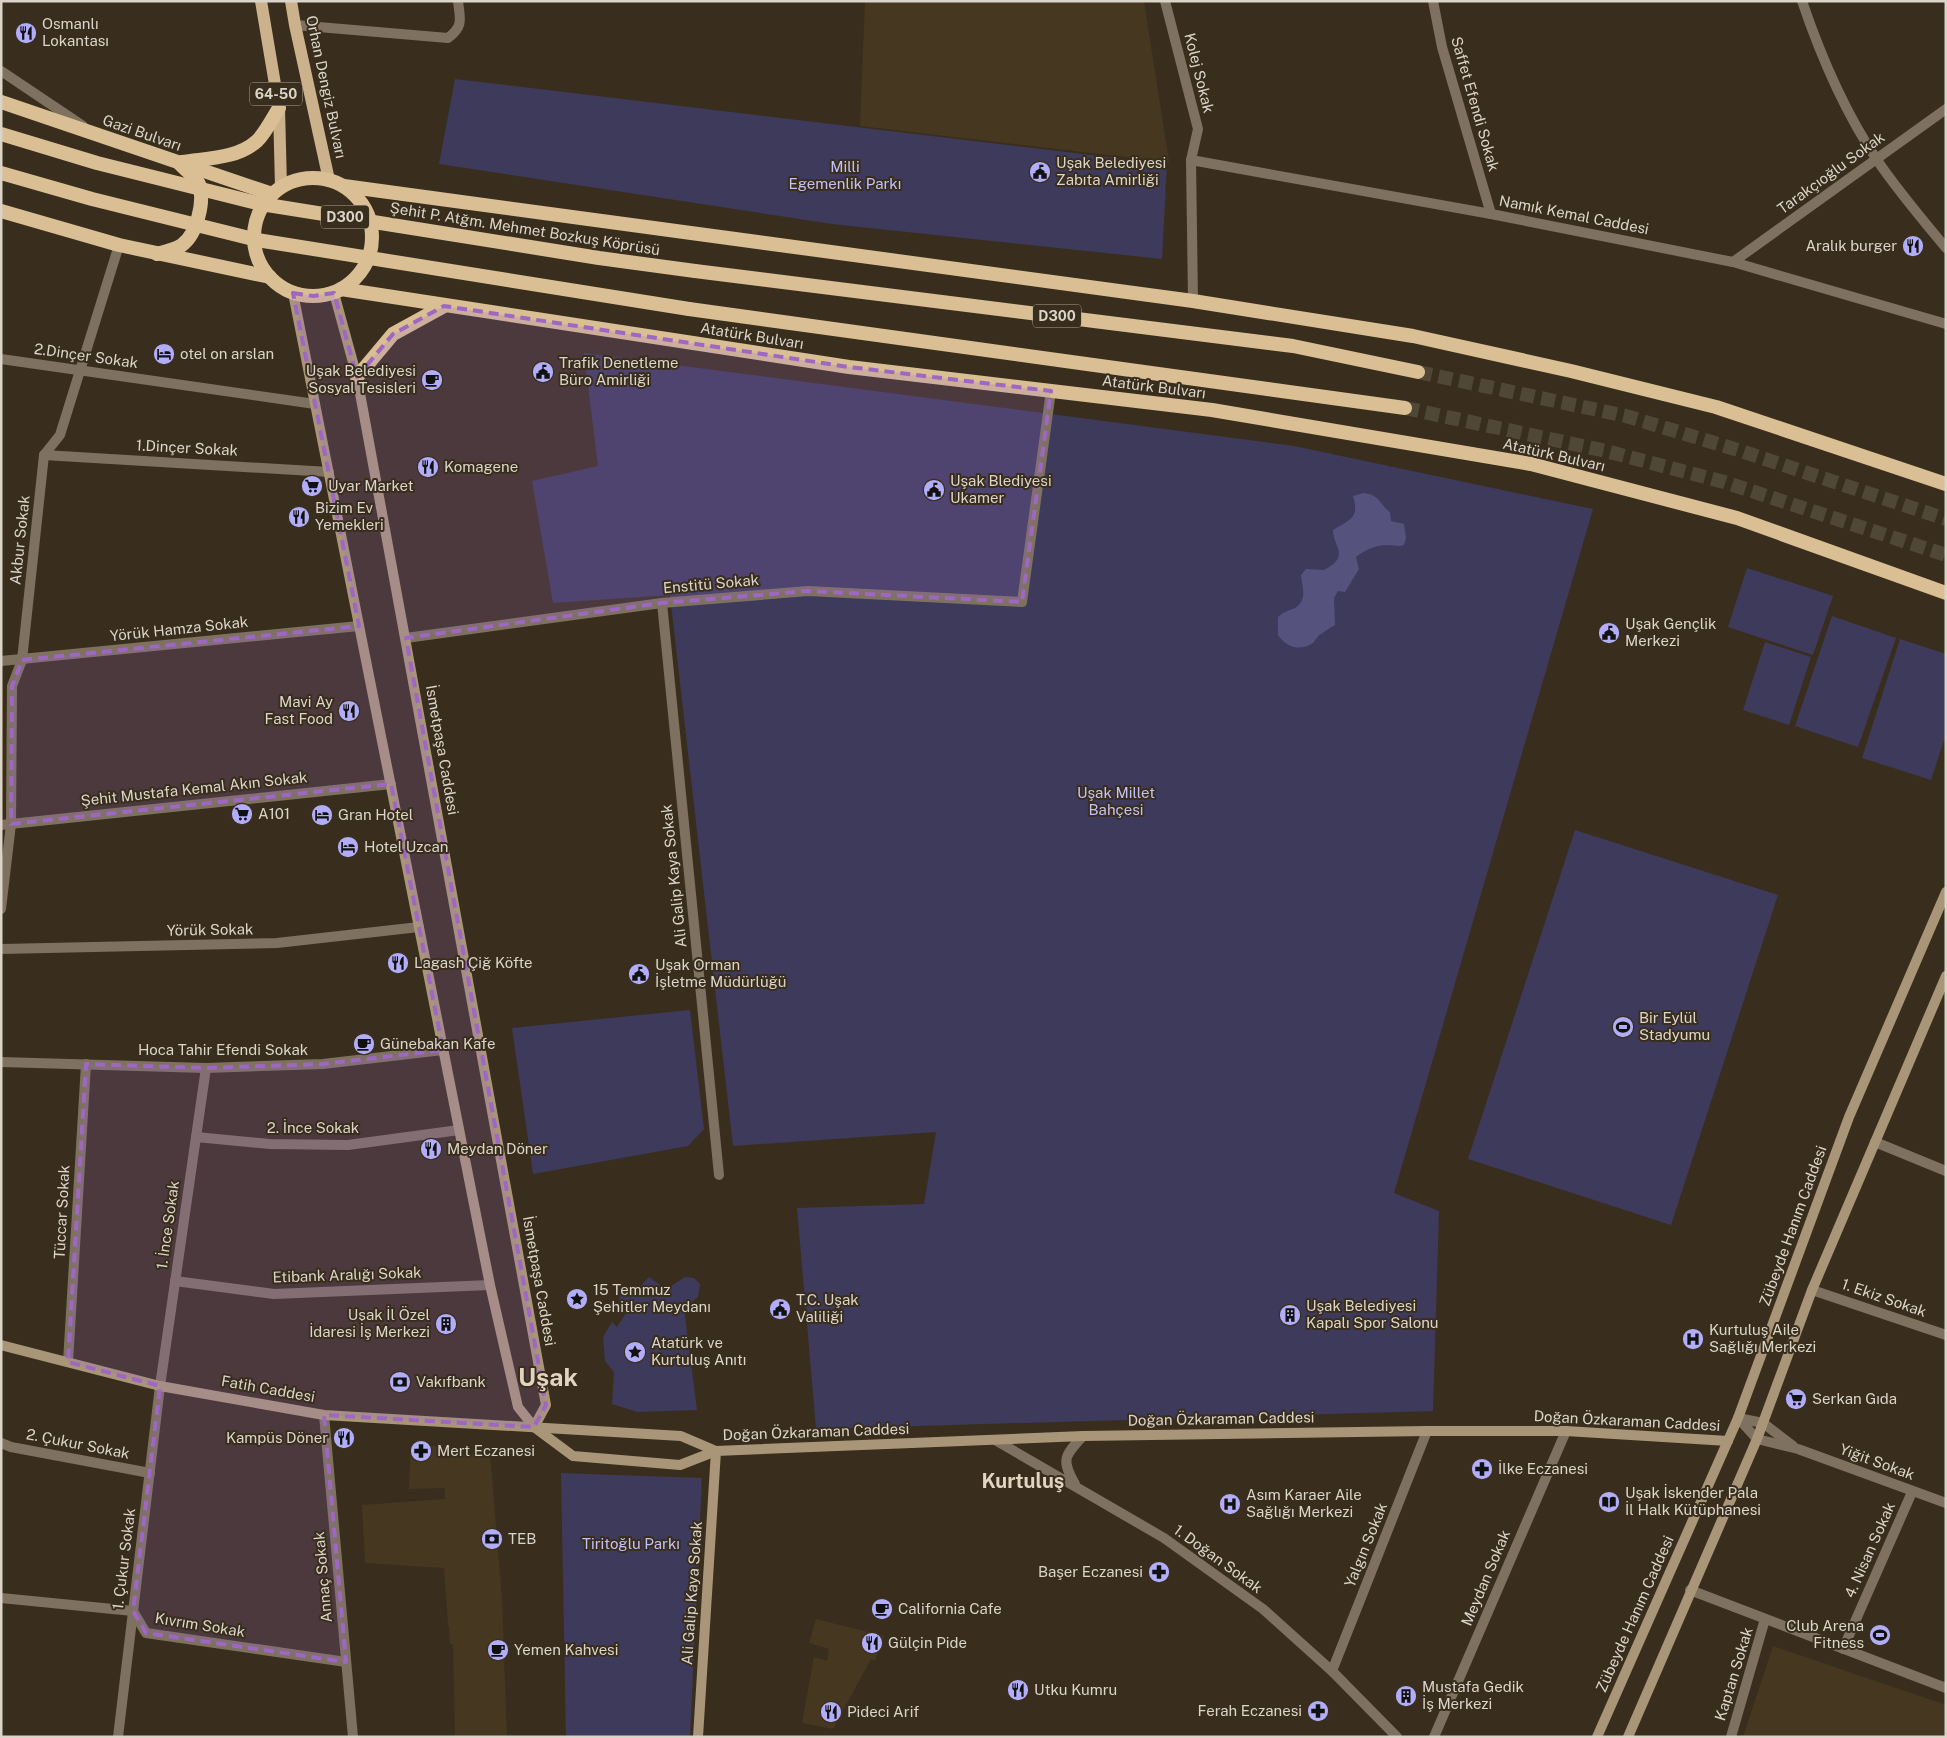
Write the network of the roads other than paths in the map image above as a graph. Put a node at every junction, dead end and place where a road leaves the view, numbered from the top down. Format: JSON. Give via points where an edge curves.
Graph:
{"nodes":[{"id":1,"x":261,"y":1,"type":"edge"},
{"id":2,"x":291,"y":1,"type":"edge"},
{"id":3,"x":458,"y":1,"type":"edge"},
{"id":4,"x":1165,"y":1,"type":"edge"},
{"id":5,"x":1433,"y":1,"type":"edge"},
{"id":6,"x":1802,"y":1,"type":"edge"},
{"id":7,"x":295,"y":25,"type":"junction"},
{"id":8,"x":1,"y":71,"type":"edge"},
{"id":9,"x":1,"y":102,"type":"edge"},
{"id":10,"x":279,"y":108,"type":"junction"},
{"id":11,"x":1946,"y":109,"type":"edge"},
{"id":12,"x":92,"y":132,"type":"junction"},
{"id":13,"x":1,"y":134,"type":"edge"},
{"id":14,"x":1876,"y":159,"type":"junction"},
{"id":15,"x":1191,"y":160,"type":"junction"},
{"id":16,"x":178,"y":162,"type":"junction"},
{"id":17,"x":1,"y":173,"type":"edge"},
{"id":18,"x":329,"y":180,"type":"junction"},
{"id":19,"x":344,"y":186,"type":"junction"},
{"id":20,"x":277,"y":190,"type":"junction"},
{"id":21,"x":1,"y":212,"type":"edge"},
{"id":22,"x":1491,"y":214,"type":"junction"},
{"id":23,"x":119,"y":245,"type":"junction"},
{"id":24,"x":1946,"y":248,"type":"edge"},
{"id":25,"x":156,"y":254,"type":"junction"},
{"id":26,"x":1733,"y":262,"type":"junction"},
{"id":27,"x":270,"y":277,"type":"junction"},
{"id":28,"x":337,"y":291,"type":"junction"},
{"id":29,"x":293,"y":293,"type":"junction"},
{"id":30,"x":1193,"y":302,"type":"junction"},
{"id":31,"x":444,"y":306,"type":"junction"},
{"id":32,"x":1946,"y":324,"type":"edge"},
{"id":33,"x":1,"y":359,"type":"edge"},
{"id":34,"x":81,"y":370,"type":"junction"},
{"id":35,"x":1418,"y":372,"type":"tunnel mouth"},
{"id":36,"x":357,"y":377,"type":"junction"},
{"id":37,"x":1050,"y":392,"type":"junction"},
{"id":38,"x":316,"y":404,"type":"junction"},
{"id":39,"x":1405,"y":408,"type":"tunnel mouth"},
{"id":40,"x":44,"y":455,"type":"junction"},
{"id":41,"x":329,"y":472,"type":"junction"},
{"id":42,"x":1946,"y":484,"type":"edge"},
{"id":43,"x":1946,"y":593,"type":"edge"},
{"id":44,"x":662,"y":603,"type":"junction"},
{"id":45,"x":359,"y":626,"type":"junction"},
{"id":46,"x":406,"y":638,"type":"junction"},
{"id":47,"x":22,"y":660,"type":"junction"},
{"id":48,"x":1,"y":661,"type":"edge"},
{"id":49,"x":391,"y":784,"type":"junction"},
{"id":50,"x":6,"y":824,"type":"edge"},
{"id":51,"x":1946,"y":892,"type":"edge"},
{"id":52,"x":1,"y":909,"type":"edge"},
{"id":53,"x":419,"y":927,"type":"junction"},
{"id":54,"x":1,"y":949,"type":"edge"},
{"id":55,"x":1946,"y":976,"type":"edge"},
{"id":56,"x":444,"y":1050,"type":"junction"},
{"id":57,"x":1,"y":1062,"type":"edge"},
{"id":58,"x":86,"y":1064,"type":"junction"},
{"id":59,"x":206,"y":1068,"type":"junction"},
{"id":60,"x":459,"y":1130,"type":"junction"},
{"id":61,"x":196,"y":1137,"type":"junction"},
{"id":62,"x":1875,"y":1142,"type":"junction"},
{"id":63,"x":1946,"y":1171,"type":"edge"},
{"id":64,"x":719,"y":1175,"type":"dead end"},
{"id":65,"x":175,"y":1281,"type":"junction"},
{"id":66,"x":490,"y":1285,"type":"junction"},
{"id":67,"x":1812,"y":1290,"type":"junction"},
{"id":68,"x":1946,"y":1335,"type":"edge"},
{"id":69,"x":1,"y":1345,"type":"edge"},
{"id":70,"x":68,"y":1362,"type":"junction"},
{"id":71,"x":160,"y":1386,"type":"junction"},
{"id":72,"x":324,"y":1415,"type":"junction"},
{"id":73,"x":1738,"y":1418,"type":"junction"},
{"id":74,"x":1763,"y":1423,"type":"junction"},
{"id":75,"x":534,"y":1427,"type":"junction"},
{"id":76,"x":1428,"y":1431,"type":"junction"},
{"id":77,"x":1566,"y":1431,"type":"junction"},
{"id":78,"x":1082,"y":1436,"type":"junction"},
{"id":79,"x":1757,"y":1439,"type":"junction"},
{"id":80,"x":995,"y":1440,"type":"junction"},
{"id":81,"x":1728,"y":1441,"type":"junction"},
{"id":82,"x":1,"y":1443,"type":"edge"},
{"id":83,"x":1798,"y":1449,"type":"junction"},
{"id":84,"x":716,"y":1451,"type":"junction"},
{"id":85,"x":150,"y":1473,"type":"junction"},
{"id":86,"x":1076,"y":1485,"type":"junction"},
{"id":87,"x":1912,"y":1492,"type":"junction"},
{"id":88,"x":1946,"y":1503,"type":"edge"},
{"id":89,"x":1690,"y":1590,"type":"junction"},
{"id":90,"x":1,"y":1598,"type":"edge"},
{"id":91,"x":133,"y":1611,"type":"junction"},
{"id":92,"x":1766,"y":1619,"type":"junction"},
{"id":93,"x":1843,"y":1649,"type":"junction"},
{"id":94,"x":346,"y":1662,"type":"junction"},
{"id":95,"x":1332,"y":1671,"type":"junction"},
{"id":96,"x":1946,"y":1688,"type":"edge"},
{"id":97,"x":118,"y":1737,"type":"edge"},
{"id":98,"x":353,"y":1737,"type":"edge"},
{"id":99,"x":698,"y":1737,"type":"edge"},
{"id":100,"x":1397,"y":1737,"type":"edge"},
{"id":101,"x":1434,"y":1737,"type":"edge"},
{"id":102,"x":1597,"y":1737,"type":"edge"},
{"id":103,"x":1628,"y":1737,"type":"edge"},
{"id":104,"x":1730,"y":1737,"type":"edge"}],
"edges":[{"from":1,"to":10,"type":"main road","number":"64-50"},
{"from":2,"to":7,"type":"main road","name":"Orhan Dengiz Bulvarı","number":"64-50"},
{"from":3,"to":7,"type":"street","via":[[461,23],[448,38]]},
{"from":4,"to":15,"type":"street","name":"Kolej Sokak","via":[[1198,129]]},
{"from":5,"to":22,"type":"street","name":"Saffet Efendi Sokak","via":[[1442,47]]},
{"from":6,"to":14,"type":"street","via":[[1837,91]]},
{"from":7,"to":18,"type":"main road","name":"Orhan Dengiz Bulvarı","number":"64-50"},
{"from":8,"to":12,"type":"street"},
{"from":9,"to":12,"type":"highway","name":"Gazi Bulvarı"},
{"from":10,"to":16,"type":"highway","via":[[258,140],[246,150]]},
{"from":10,"to":20,"type":"main road","number":"64-50"},
{"from":11,"to":14,"type":"street","name":"Tarakçıoğlu Sokak"},
{"from":12,"to":16,"type":"highway","name":"Gazi Bulvarı"},
{"from":13,"to":35,"type":"highway","name":"Şehit P. Atğm. Mehmet Bozkuş Köprüsü","number":"D300","bridge":true,"via":[[98,163],[261,204],[695,272],[1293,346]]},
{"from":14,"to":24,"type":"street"},
{"from":14,"to":26,"type":"street","name":"Tarakçıoğlu Sokak"},
{"from":15,"to":22,"type":"street","name":"Namık Kemal Caddesi"},
{"from":15,"to":30,"type":"street","name":"Kolej Sokak"},
{"from":16,"to":20,"type":"highway","name":"Gazi Bulvarı"},
{"from":16,"to":25,"type":"highway","via":[[198,183],[200,213],[182,245]]},
{"from":17,"to":39,"type":"highway","name":"Atatürk Bulvarı","bridge":true,"via":[[92,200],[257,240],[689,309]]},
{"from":18,"to":19,"type":"highway"},
{"from":18,"to":20,"type":"highway","via":[[304,178]]},
{"from":19,"to":28,"type":"highway","via":[[362,203],[368,214],[373,239],[367,263],[360,274]]},
{"from":19,"to":30,"type":"highway"},
{"from":20,"to":27,"type":"highway","via":[[259,212],[254,235],[258,258]]},
{"from":21,"to":23,"type":"highway"},
{"from":22,"to":26,"type":"street","name":"Namık Kemal Caddesi"},
{"from":23,"to":25,"type":"highway"},
{"from":23,"to":34,"type":"street"},
{"from":25,"to":27,"type":"highway"},
{"from":26,"to":32,"type":"street","name":"Namık Kemal Caddesi"},
{"from":27,"to":29,"type":"highway"},
{"from":28,"to":29,"type":"highway","via":[[314,296]]},
{"from":28,"to":31,"type":"highway","name":"Atatürk Bulvarı"},
{"from":28,"to":36,"type":"main road","name":"İsmetpaşa Caddesi"},
{"from":29,"to":38,"type":"main road"},
{"from":30,"to":42,"type":"highway","via":[[1413,336],[1571,371],[1716,408]]},
{"from":31,"to":36,"type":"highway","via":[[392,334]]},
{"from":31,"to":37,"type":"highway","name":"Atatürk Bulvarı","via":[[849,368]]},
{"from":33,"to":34,"type":"street","name":"2.Dinçer Sokak"},
{"from":34,"to":38,"type":"street","name":"2.Dinçer Sokak"},
{"from":34,"to":40,"type":"street","via":[[60,435]]},
{"from":36,"to":46,"type":"main road","name":"İsmetpaşa Caddesi"},
{"from":37,"to":43,"type":"highway","name":"Atatürk Bulvarı","via":[[1212,410],[1531,464],[1737,518]]},
{"from":37,"to":44,"type":"street","name":"Enstitü Sokak","via":[[1022,602],[808,591]]},
{"from":38,"to":41,"type":"main road"},
{"from":40,"to":41,"type":"street","name":"1.Dinçer Sokak"},
{"from":40,"to":47,"type":"street","name":"Akbur Sokak"},
{"from":41,"to":45,"type":"main road"},
{"from":44,"to":46,"type":"street","name":"Enstitü Sokak"},
{"from":44,"to":64,"type":"street","name":"Ali Galip Kaya Sokak"},
{"from":45,"to":47,"type":"street","name":"Yörük Hamza Sokak"},
{"from":45,"to":49,"type":"main road"},
{"from":46,"to":75,"type":"main road","name":"İsmetpaşa Caddesi","via":[[546,1405]]},
{"from":47,"to":48,"type":"street","name":"Yörük Hamza Sokak"},
{"from":47,"to":50,"type":"street","name":"Akbur Sokak","via":[[12,686]]},
{"from":49,"to":50,"type":"street","name":"Şehit Mustafa Kemal Akın Sokak"},
{"from":49,"to":53,"type":"main road"},
{"from":50,"to":52,"type":"street","name":"Akbur Sokak"},
{"from":51,"to":73,"type":"main road","name":"Zübeyde Hanım Caddesi","via":[[1849,1117]]},
{"from":53,"to":54,"type":"street","name":"Yörük Sokak","via":[[277,943]]},
{"from":53,"to":56,"type":"main road"},
{"from":55,"to":62,"type":"main road"},
{"from":56,"to":59,"type":"street","name":"Hoca Tahir Efendi Sokak","via":[[323,1064]]},
{"from":56,"to":60,"type":"main road"},
{"from":57,"to":58,"type":"street","name":"Hoca Tahir Efendi Sokak"},
{"from":58,"to":59,"type":"street","name":"Hoca Tahir Efendi Sokak"},
{"from":58,"to":70,"type":"street","name":"Tüccar Sokak"},
{"from":59,"to":61,"type":"street","name":"1. İnce Sokak"},
{"from":60,"to":61,"type":"street","name":"2. İnce Sokak","via":[[348,1145],[270,1144]]},
{"from":60,"to":66,"type":"main road"},
{"from":61,"to":65,"type":"street","name":"1. İnce Sokak"},
{"from":62,"to":63,"type":"street"},
{"from":62,"to":67,"type":"main road"},
{"from":65,"to":66,"type":"street","name":"Etibank Aralığı Sokak","via":[[274,1294]]},
{"from":65,"to":71,"type":"street","name":"1. İnce Sokak"},
{"from":66,"to":75,"type":"main road","via":[[518,1407]]},
{"from":67,"to":68,"type":"street","name":"1. Ekiz Sokak"},
{"from":67,"to":74,"type":"main road"},
{"from":69,"to":70,"type":"main road","name":"Fatih Caddesi"},
{"from":70,"to":71,"type":"main road","name":"Fatih Caddesi"},
{"from":71,"to":72,"type":"main road","name":"Fatih Caddesi"},
{"from":71,"to":85,"type":"street","name":"1. Çukur Sokak"},
{"from":72,"to":75,"type":"main road","name":"Fatih Caddesi"},
{"from":72,"to":94,"type":"street","name":"Annaç Sokak"},
{"from":73,"to":74,"type":"street"},
{"from":73,"to":79,"type":"street"},
{"from":73,"to":81,"type":"main road","name":"Zübeyde Hanım Caddesi"},
{"from":74,"to":79,"type":"main road"},
{"from":74,"to":83,"type":"street"},
{"from":75,"to":84,"type":"main road","name":"Doğan Özkaraman Caddesi","via":[[681,1436]]},
{"from":75,"to":84,"type":"main road","name":"Doğan Özkaraman Caddesi","via":[[573,1456],[680,1465]]},
{"from":76,"to":77,"type":"main road","name":"Doğan Özkaraman Caddesi"},
{"from":76,"to":78,"type":"main road","name":"Doğan Özkaraman Caddesi"},
{"from":76,"to":95,"type":"street","name":"Yalgın Sokak"},
{"from":77,"to":81,"type":"main road","name":"Doğan Özkaraman Caddesi"},
{"from":77,"to":101,"type":"street","name":"Meydan Sokak"},
{"from":78,"to":80,"type":"main road","name":"Doğan Özkaraman Caddesi"},
{"from":78,"to":86,"type":"street","via":[[1065,1462]]},
{"from":79,"to":83,"type":"street"},
{"from":79,"to":89,"type":"main road"},
{"from":80,"to":84,"type":"main road","name":"Doğan Özkaraman Caddesi"},
{"from":80,"to":86,"type":"street","name":"1. Doğan Sokak"},
{"from":81,"to":102,"type":"main road","name":"Zübeyde Hanım Caddesi"},
{"from":82,"to":85,"type":"street","name":"2. Çukur Sokak"},
{"from":83,"to":87,"type":"street","name":"Yiğit Sokak"},
{"from":84,"to":99,"type":"main road","name":"Ali Galip Kaya Sokak"},
{"from":85,"to":91,"type":"street","name":"1. Çukur Sokak"},
{"from":86,"to":95,"type":"street","name":"1. Doğan Sokak","via":[[1164,1538],[1255,1604]]},
{"from":87,"to":88,"type":"street","name":"Yiğit Sokak"},
{"from":87,"to":93,"type":"street","name":"4. Nisan Sokak"},
{"from":89,"to":92,"type":"street"},
{"from":89,"to":103,"type":"main road"},
{"from":90,"to":91,"type":"street"},
{"from":91,"to":94,"type":"street","name":"Kıvrım Sokak","via":[[146,1633]]},
{"from":91,"to":97,"type":"street","name":"1. Çukur Sokak"},
{"from":92,"to":93,"type":"street"},
{"from":92,"to":104,"type":"street","name":"Kaptan Sokak"},
{"from":93,"to":96,"type":"street"},
{"from":94,"to":98,"type":"street","name":"Annaç Sokak"},
{"from":95,"to":100,"type":"street","name":"1. Doğan Sokak"}]}
